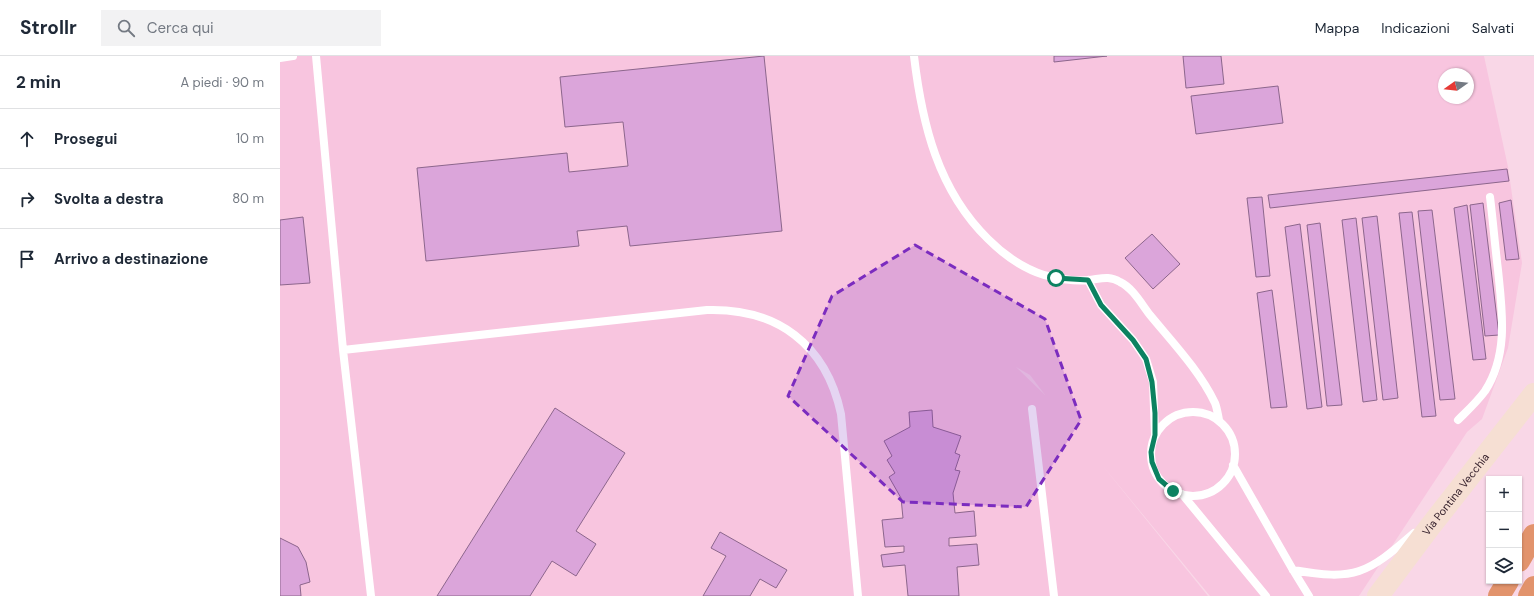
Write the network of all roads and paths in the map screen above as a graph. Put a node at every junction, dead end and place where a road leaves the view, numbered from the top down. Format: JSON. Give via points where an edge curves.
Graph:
{"nodes":[{"id":1,"x":293,"y":56,"type":"edge"},
{"id":2,"x":316,"y":56,"type":"edge"},
{"id":3,"x":914,"y":56,"type":"edge"},
{"id":4,"x":280,"y":58,"type":"edge"},
{"id":5,"x":1490,"y":197,"type":"dead end"},
{"id":6,"x":1088,"y":280,"type":"junction"},
{"id":7,"x":343,"y":350,"type":"junction"},
{"id":8,"x":1534,"y":394,"type":"edge"},
{"id":9,"x":1032,"y":409,"type":"dead end"},
{"id":10,"x":1219,"y":420,"type":"junction"},
{"id":11,"x":1458,"y":420,"type":"dead end"},
{"id":12,"x":1155,"y":435,"type":"junction"},
{"id":13,"x":1233,"y":465,"type":"junction"},
{"id":14,"x":1182,"y":494,"type":"junction"},
{"id":15,"x":1446,"y":506,"type":"junction"},
{"id":16,"x":1534,"y":535,"type":"edge"},
{"id":17,"x":1522,"y":556,"type":"edge"},
{"id":18,"x":1293,"y":570,"type":"junction"},
{"id":19,"x":1506,"y":584,"type":"edge"},
{"id":20,"x":1534,"y":586,"type":"edge"},
{"id":21,"x":371,"y":596,"type":"edge"},
{"id":22,"x":858,"y":596,"type":"edge"},
{"id":23,"x":1054,"y":596,"type":"edge"},
{"id":24,"x":1266,"y":596,"type":"edge"},
{"id":25,"x":1309,"y":596,"type":"edge"},
{"id":26,"x":1378,"y":596,"type":"edge"},
{"id":27,"x":1499,"y":596,"type":"edge"},
{"id":28,"x":1529,"y":596,"type":"edge"}],
"edges":[{"from":1,"to":4,"type":"lane"},
{"from":2,"to":7,"type":"lane"},
{"from":3,"to":6,"type":"lane","via":[[925,124],[934,154],[956,202],[972,223],[999,250],[1029,270],[1056,278]]},
{"from":5,"to":11,"type":"lane","via":[[1503,314],[1502,337],[1489,383],[1476,402]]},
{"from":6,"to":10,"type":"lane","via":[[1111,278],[1121,282],[1131,291],[1201,379],[1215,404]]},
{"from":6,"to":12,"type":"lane","via":[[1101,305],[1133,340],[1146,359],[1153,388]]},
{"from":7,"to":21,"type":"lane"},
{"from":7,"to":22,"type":"lane","via":[[706,310],[726,309],[767,318],[802,341],[815,354],[837,394]]},
{"from":8,"to":15,"type":"street","name":"Via Pontina Vecchia"},
{"from":9,"to":23,"type":"lane"},
{"from":10,"to":12,"type":"lane","via":[[1208,414],[1184,412],[1163,424]]},
{"from":10,"to":13,"type":"lane","via":[[1230,433],[1234,444]]},
{"from":12,"to":14,"type":"lane","via":[[1151,452],[1154,471],[1165,486]]},
{"from":13,"to":14,"type":"lane","via":[[1229,475],[1214,490],[1193,496]]},
{"from":13,"to":18,"type":"lane"},
{"from":14,"to":24,"type":"lane"},
{"from":15,"to":18,"type":"lane","via":[[1380,561],[1361,571],[1349,575],[1330,576]]},
{"from":15,"to":26,"type":"street","name":"Via Pontina Vecchia"},
{"from":16,"to":17,"type":"highway"},
{"from":18,"to":25,"type":"lane"},
{"from":19,"to":27,"type":"highway"},
{"from":20,"to":28,"type":"highway"}]}
